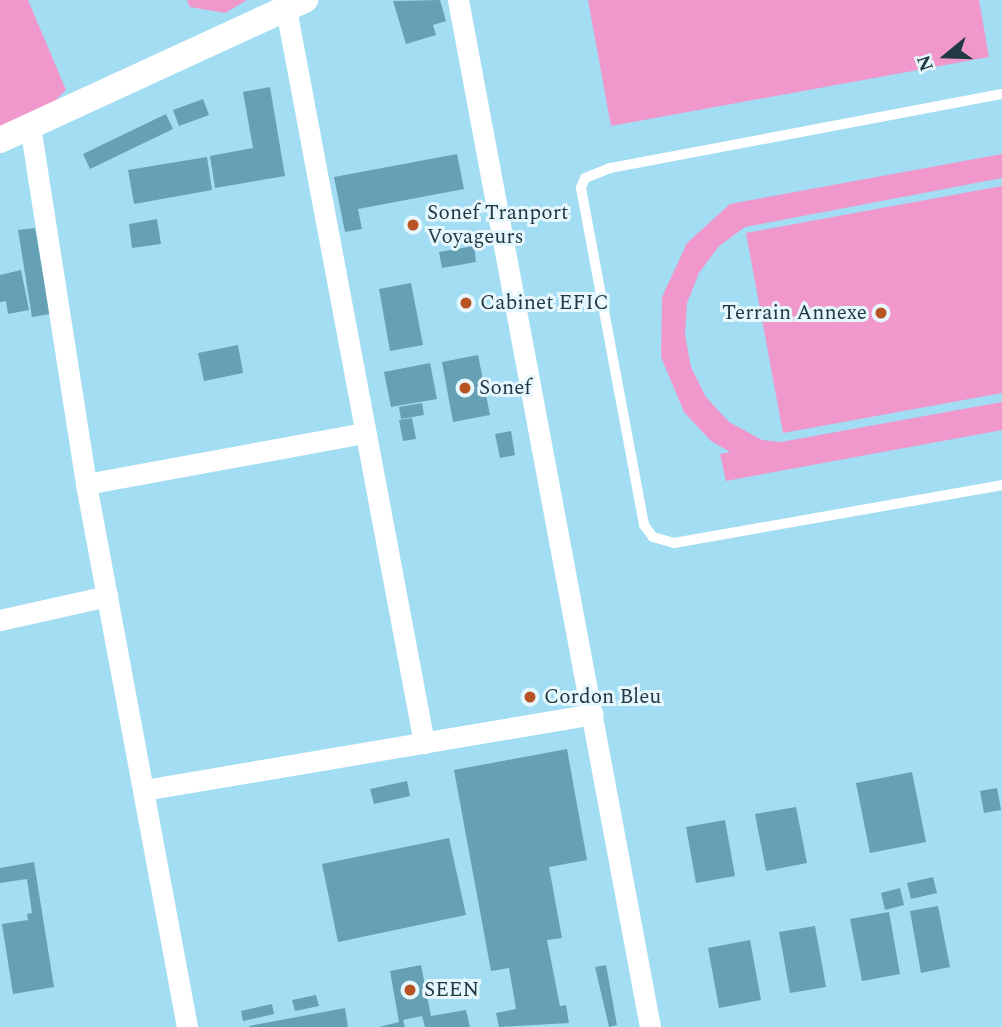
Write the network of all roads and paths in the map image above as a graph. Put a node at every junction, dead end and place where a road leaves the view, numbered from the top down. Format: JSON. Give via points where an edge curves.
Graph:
{"nodes":[{"id":1,"x":458,"y":0,"type":"edge"},
{"id":2,"x":295,"y":5,"type":"edge"},
{"id":3,"x":1002,"y":94,"type":"edge"},
{"id":4,"x":30,"y":126,"type":"junction"},
{"id":5,"x":0,"y":140,"type":"edge"},
{"id":6,"x":365,"y":433,"type":"junction"},
{"id":7,"x":86,"y":484,"type":"junction"},
{"id":8,"x":1002,"y":485,"type":"edge"},
{"id":9,"x":107,"y":596,"type":"junction"},
{"id":10,"x":0,"y":620,"type":"edge"},
{"id":11,"x":593,"y":714,"type":"junction"},
{"id":12,"x":424,"y":743,"type":"junction"},
{"id":13,"x":144,"y":790,"type":"junction"},
{"id":14,"x":187,"y":1027,"type":"edge"},
{"id":15,"x":650,"y":1027,"type":"edge"}],
"edges":[{"from":1,"to":11,"type":"street"},
{"from":2,"to":4,"type":"street"},
{"from":2,"to":6,"type":"street"},
{"from":3,"to":8,"type":"lane","via":[[610,168],[585,178],[581,188],[644,525],[653,537],[674,543]]},
{"from":4,"to":5,"type":"street"},
{"from":4,"to":7,"type":"street"},
{"from":6,"to":7,"type":"street"},
{"from":6,"to":12,"type":"street"},
{"from":7,"to":9,"type":"street"},
{"from":9,"to":10,"type":"street"},
{"from":9,"to":13,"type":"street"},
{"from":11,"to":12,"type":"street"},
{"from":11,"to":15,"type":"street"},
{"from":12,"to":13,"type":"street"},
{"from":13,"to":14,"type":"street"}]}
